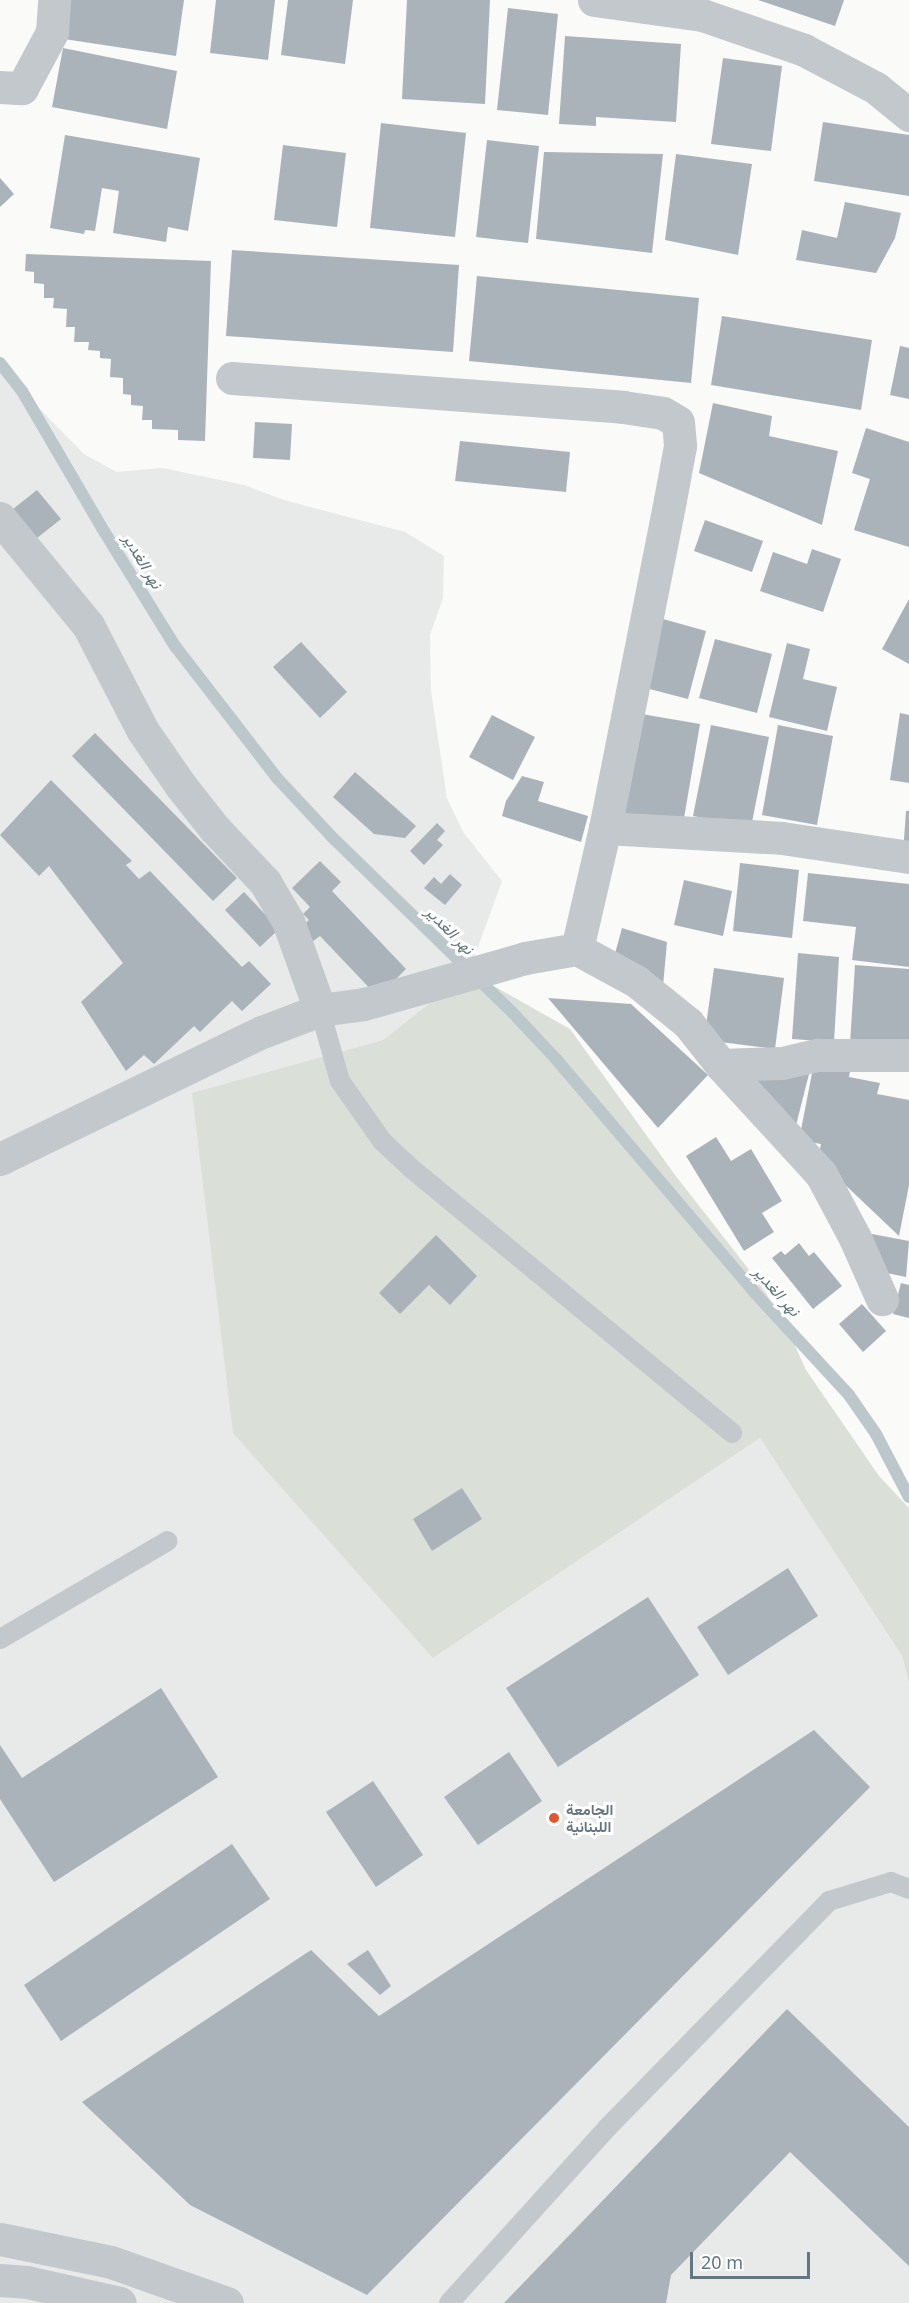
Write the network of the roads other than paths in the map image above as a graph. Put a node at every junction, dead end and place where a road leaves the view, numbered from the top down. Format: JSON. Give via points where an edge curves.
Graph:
{"nodes":[{"id":1,"x":54,"y":0,"type":"edge"},
{"id":2,"x":594,"y":0,"type":"edge"},
{"id":3,"x":0,"y":87,"type":"edge"},
{"id":4,"x":909,"y":115,"type":"edge"},
{"id":5,"x":232,"y":378,"type":"dead end"},
{"id":6,"x":0,"y":519,"type":"edge"},
{"id":7,"x":605,"y":828,"type":"junction"},
{"id":8,"x":909,"y":857,"type":"edge"},
{"id":9,"x":577,"y":949,"type":"junction"},
{"id":10,"x":320,"y":1010,"type":"junction"},
{"id":11,"x":909,"y":1055,"type":"edge"},
{"id":12,"x":721,"y":1065,"type":"junction"},
{"id":13,"x":0,"y":1160,"type":"edge"},
{"id":14,"x":882,"y":1299,"type":"dead end"},
{"id":15,"x":732,"y":1433,"type":"dead end"},
{"id":16,"x":168,"y":1541,"type":"dead end"},
{"id":17,"x":0,"y":1639,"type":"edge"},
{"id":18,"x":909,"y":1889,"type":"edge"},
{"id":19,"x":0,"y":2239,"type":"edge"},
{"id":20,"x":0,"y":2280,"type":"edge"},
{"id":21,"x":120,"y":2303,"type":"edge"},
{"id":22,"x":227,"y":2303,"type":"edge"},
{"id":23,"x":449,"y":2303,"type":"edge"}],
"edges":[{"from":1,"to":3,"type":"street","via":[[52,32],[22,88]]},
{"from":2,"to":4,"type":"street","via":[[702,15],[804,50],[876,88]]},
{"from":5,"to":7,"type":"street","via":[[623,407],[663,413],[678,422],[680,446]]},
{"from":6,"to":10,"type":"street","via":[[88,625],[142,731],[181,786],[265,882],[288,921]]},
{"from":7,"to":8,"type":"street","via":[[782,838]]},
{"from":7,"to":9,"type":"street"},
{"from":9,"to":10,"type":"street","via":[[525,958],[364,1004]]},
{"from":9,"to":12,"type":"street","via":[[636,981],[688,1023]]},
{"from":10,"to":13,"type":"street","via":[[262,1032]]},
{"from":10,"to":15,"type":"lane","via":[[340,1082],[382,1141]]},
{"from":11,"to":12,"type":"street","via":[[818,1055],[782,1063]]},
{"from":12,"to":14,"type":"street","via":[[821,1174]]},
{"from":16,"to":17,"type":"lane"},
{"from":18,"to":23,"type":"lane","via":[[891,1882],[829,1901],[607,2128]]},
{"from":19,"to":22,"type":"street","via":[[111,2262]]},
{"from":20,"to":21,"type":"street","via":[[27,2282]]}]}
